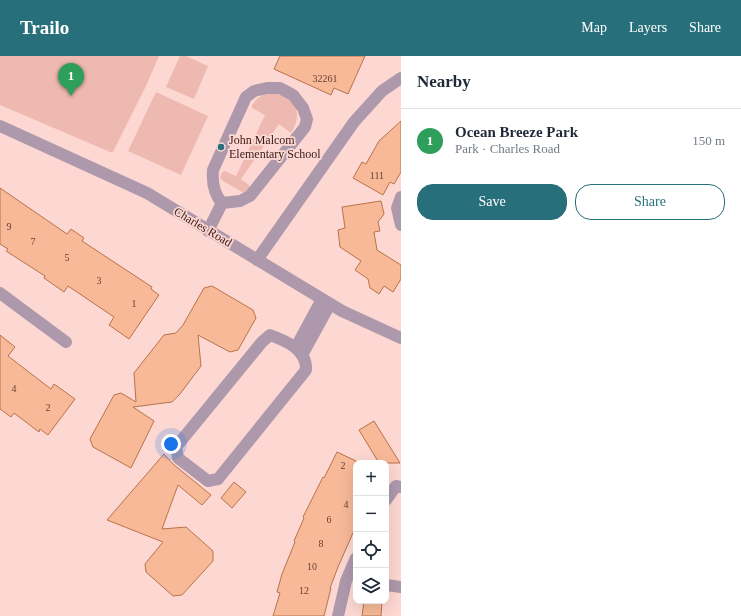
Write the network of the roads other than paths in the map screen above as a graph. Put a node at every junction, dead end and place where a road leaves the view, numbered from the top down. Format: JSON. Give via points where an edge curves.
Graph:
{"nodes":[{"id":1,"x":401,"y":78,"type":"edge"},
{"id":2,"x":0,"y":126,"type":"edge"},
{"id":3,"x":401,"y":197,"type":"edge"},
{"id":4,"x":222,"y":203,"type":"junction"},
{"id":5,"x":401,"y":225,"type":"edge"},
{"id":6,"x":208,"y":231,"type":"junction"},
{"id":7,"x":257,"y":260,"type":"junction"},
{"id":8,"x":0,"y":293,"type":"edge"},
{"id":9,"x":326,"y":302,"type":"junction"},
{"id":10,"x":400,"y":334,"type":"edge"},
{"id":11,"x":66,"y":342,"type":"dead end"},
{"id":12,"x":299,"y":351,"type":"junction"},
{"id":13,"x":399,"y":487,"type":"edge"},
{"id":14,"x":389,"y":497,"type":"edge"},
{"id":15,"x":354,"y":568,"type":"edge"},
{"id":16,"x":351,"y":581,"type":"edge"},
{"id":17,"x":389,"y":585,"type":"edge"},
{"id":18,"x":401,"y":587,"type":"edge"},
{"id":19,"x":338,"y":616,"type":"edge"}],
"edges":[{"from":1,"to":7,"type":"street","via":[[382,91],[354,122]]},
{"from":2,"to":6,"type":"street","name":"Charles Road","via":[[147,193]]},
{"from":3,"to":5,"type":"street","via":[[397,208]]},
{"from":4,"to":4,"type":"street","via":[[240,201],[250,196],[305,127],[307,118],[293,95],[280,88],[268,88],[254,91],[246,97],[214,170],[212,179]]},
{"from":4,"to":6,"type":"street"},
{"from":6,"to":7,"type":"street","name":"Charles Road"},
{"from":7,"to":9,"type":"street","name":"Charles Road"},
{"from":8,"to":11,"type":"street"},
{"from":9,"to":10,"type":"street","name":"Charles Road"},
{"from":9,"to":12,"type":"street"},
{"from":12,"to":12,"type":"street","via":[[287,342],[270,335],[262,342],[176,447],[178,458],[208,481],[218,479],[306,370],[307,362]]},
{"from":13,"to":14,"type":"street"},
{"from":15,"to":16,"type":"street"},
{"from":16,"to":19,"type":"street"},
{"from":17,"to":18,"type":"street"}]}
